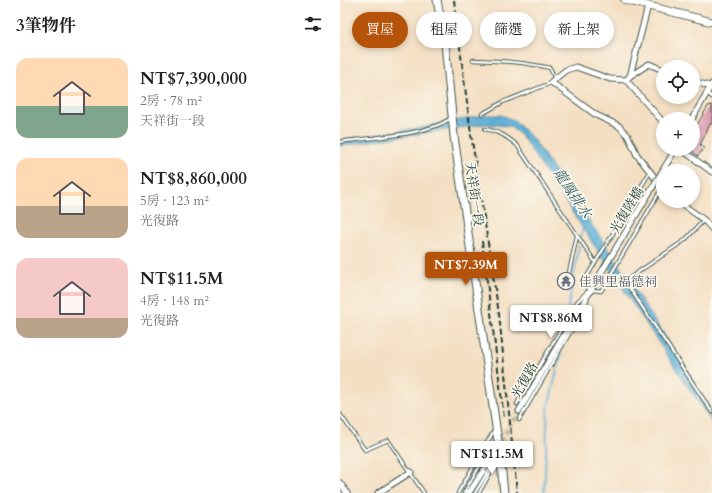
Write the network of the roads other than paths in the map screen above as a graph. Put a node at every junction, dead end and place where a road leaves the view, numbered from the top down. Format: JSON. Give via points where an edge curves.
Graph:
{"nodes":[{"id":1,"x":437,"y":0,"type":"edge"},
{"id":2,"x":625,"y":0,"type":"edge"},
{"id":3,"x":648,"y":6,"type":"junction"},
{"id":4,"x":712,"y":22,"type":"edge"},
{"id":5,"x":473,"y":60,"type":"dead end"},
{"id":6,"x":656,"y":67,"type":"edge"},
{"id":7,"x":630,"y":76,"type":"junction"},
{"id":8,"x":555,"y":79,"type":"junction"},
{"id":9,"x":626,"y":80,"type":"junction"},
{"id":10,"x":551,"y":82,"type":"junction"},
{"id":11,"x":700,"y":82,"type":"edge"},
{"id":12,"x":711,"y":86,"type":"edge"},
{"id":13,"x":707,"y":92,"type":"junction"},
{"id":14,"x":712,"y":97,"type":"edge"},
{"id":15,"x":696,"y":112,"type":"edge"},
{"id":16,"x":482,"y":114,"type":"dead end"},
{"id":17,"x":656,"y":114,"type":"edge"},
{"id":18,"x":452,"y":118,"type":"junction"},
{"id":19,"x":485,"y":129,"type":"dead end"},
{"id":20,"x":340,"y":142,"type":"edge"},
{"id":21,"x":671,"y":156,"type":"edge"},
{"id":22,"x":690,"y":156,"type":"edge"},
{"id":23,"x":651,"y":172,"type":"junction"},
{"id":24,"x":712,"y":172,"type":"edge"},
{"id":25,"x":656,"y":179,"type":"edge"},
{"id":26,"x":656,"y":199,"type":"edge"},
{"id":27,"x":688,"y":208,"type":"edge"},
{"id":28,"x":704,"y":220,"type":"junction"},
{"id":29,"x":712,"y":229,"type":"edge"},
{"id":30,"x":578,"y":236,"type":"junction"},
{"id":31,"x":595,"y":262,"type":"junction"},
{"id":32,"x":568,"y":277,"type":"dead end"},
{"id":33,"x":598,"y":278,"type":"joint"},
{"id":34,"x":589,"y":290,"type":"junction"},
{"id":35,"x":517,"y":404,"type":"dead end"},
{"id":36,"x":518,"y":411,"type":"tunnel mouth"},
{"id":37,"x":712,"y":412,"type":"edge"},
{"id":38,"x":340,"y":414,"type":"edge"},
{"id":39,"x":519,"y":420,"type":"dead end"},
{"id":40,"x":497,"y":430,"type":"junction"},
{"id":41,"x":492,"y":445,"type":"dead end"},
{"id":42,"x":497,"y":456,"type":"junction"},
{"id":43,"x":411,"y":472,"type":"junction"},
{"id":44,"x":340,"y":483,"type":"edge"},
{"id":45,"x":347,"y":493,"type":"edge"},
{"id":46,"x":378,"y":493,"type":"edge"},
{"id":47,"x":424,"y":493,"type":"edge"},
{"id":48,"x":458,"y":493,"type":"edge"},
{"id":49,"x":464,"y":493,"type":"edge"},
{"id":50,"x":470,"y":493,"type":"edge"},
{"id":51,"x":475,"y":493,"type":"edge"},
{"id":52,"x":479,"y":493,"type":"edge"},
{"id":53,"x":504,"y":493,"type":"edge"}],
"edges":[{"from":1,"to":18,"type":"street","via":[[445,43]]},
{"from":2,"to":3,"type":"street"},
{"from":3,"to":4,"type":"street"},
{"from":3,"to":7,"type":"street"},
{"from":5,"to":8,"type":"lane","via":[[513,61],[539,65],[550,68]]},
{"from":6,"to":7,"type":"street","via":[[649,64]]},
{"from":7,"to":9,"type":"street"},
{"from":8,"to":9,"type":"street","via":[[566,70],[576,67],[610,79]]},
{"from":8,"to":10,"type":"street"},
{"from":9,"to":17,"type":"street"},
{"from":10,"to":16,"type":"lane","via":[[503,102]]},
{"from":10,"to":23,"type":"street","via":[[596,115],[619,126]]},
{"from":11,"to":12,"type":"street"},
{"from":12,"to":13,"type":"street"},
{"from":13,"to":14,"type":"lane"},
{"from":13,"to":15,"type":"street"},
{"from":18,"to":20,"type":"lane","via":[[440,126],[424,130]]},
{"from":18,"to":40,"type":"street","name":"天祥街一段"},
{"from":19,"to":30,"type":"lane","via":[[502,134],[517,146]]},
{"from":21,"to":33,"type":"street","name":"光復陸橋","bridge":true},
{"from":22,"to":24,"type":"street"},
{"from":23,"to":25,"type":"street"},
{"from":23,"to":31,"type":"lane"},
{"from":26,"to":34,"type":"lane","via":[[601,291]]},
{"from":27,"to":28,"type":"street"},
{"from":28,"to":29,"type":"street"},
{"from":28,"to":37,"type":"lane","via":[[685,240],[625,281]]},
{"from":30,"to":31,"type":"lane"},
{"from":30,"to":32,"type":"lane"},
{"from":31,"to":34,"type":"lane","via":[[586,278]]},
{"from":33,"to":34,"type":"street","name":"光復路"},
{"from":34,"to":35,"type":"lane","via":[[577,302]]},
{"from":34,"to":36,"type":"street","name":"光復路"},
{"from":34,"to":39,"type":"lane","via":[[586,305]]},
{"from":38,"to":43,"type":"lane","via":[[365,450],[388,440]]},
{"from":40,"to":42,"type":"street","name":"天祥街一段","bridge":true},
{"from":40,"to":48,"type":"lane"},
{"from":41,"to":49,"type":"lane"},
{"from":42,"to":50,"type":"street"},
{"from":42,"to":51,"type":"lane"},
{"from":42,"to":52,"type":"lane"},
{"from":42,"to":53,"type":"street","name":"天祥街一段"},
{"from":43,"to":46,"type":"street"},
{"from":43,"to":47,"type":"lane"},
{"from":44,"to":45,"type":"street"}]}
